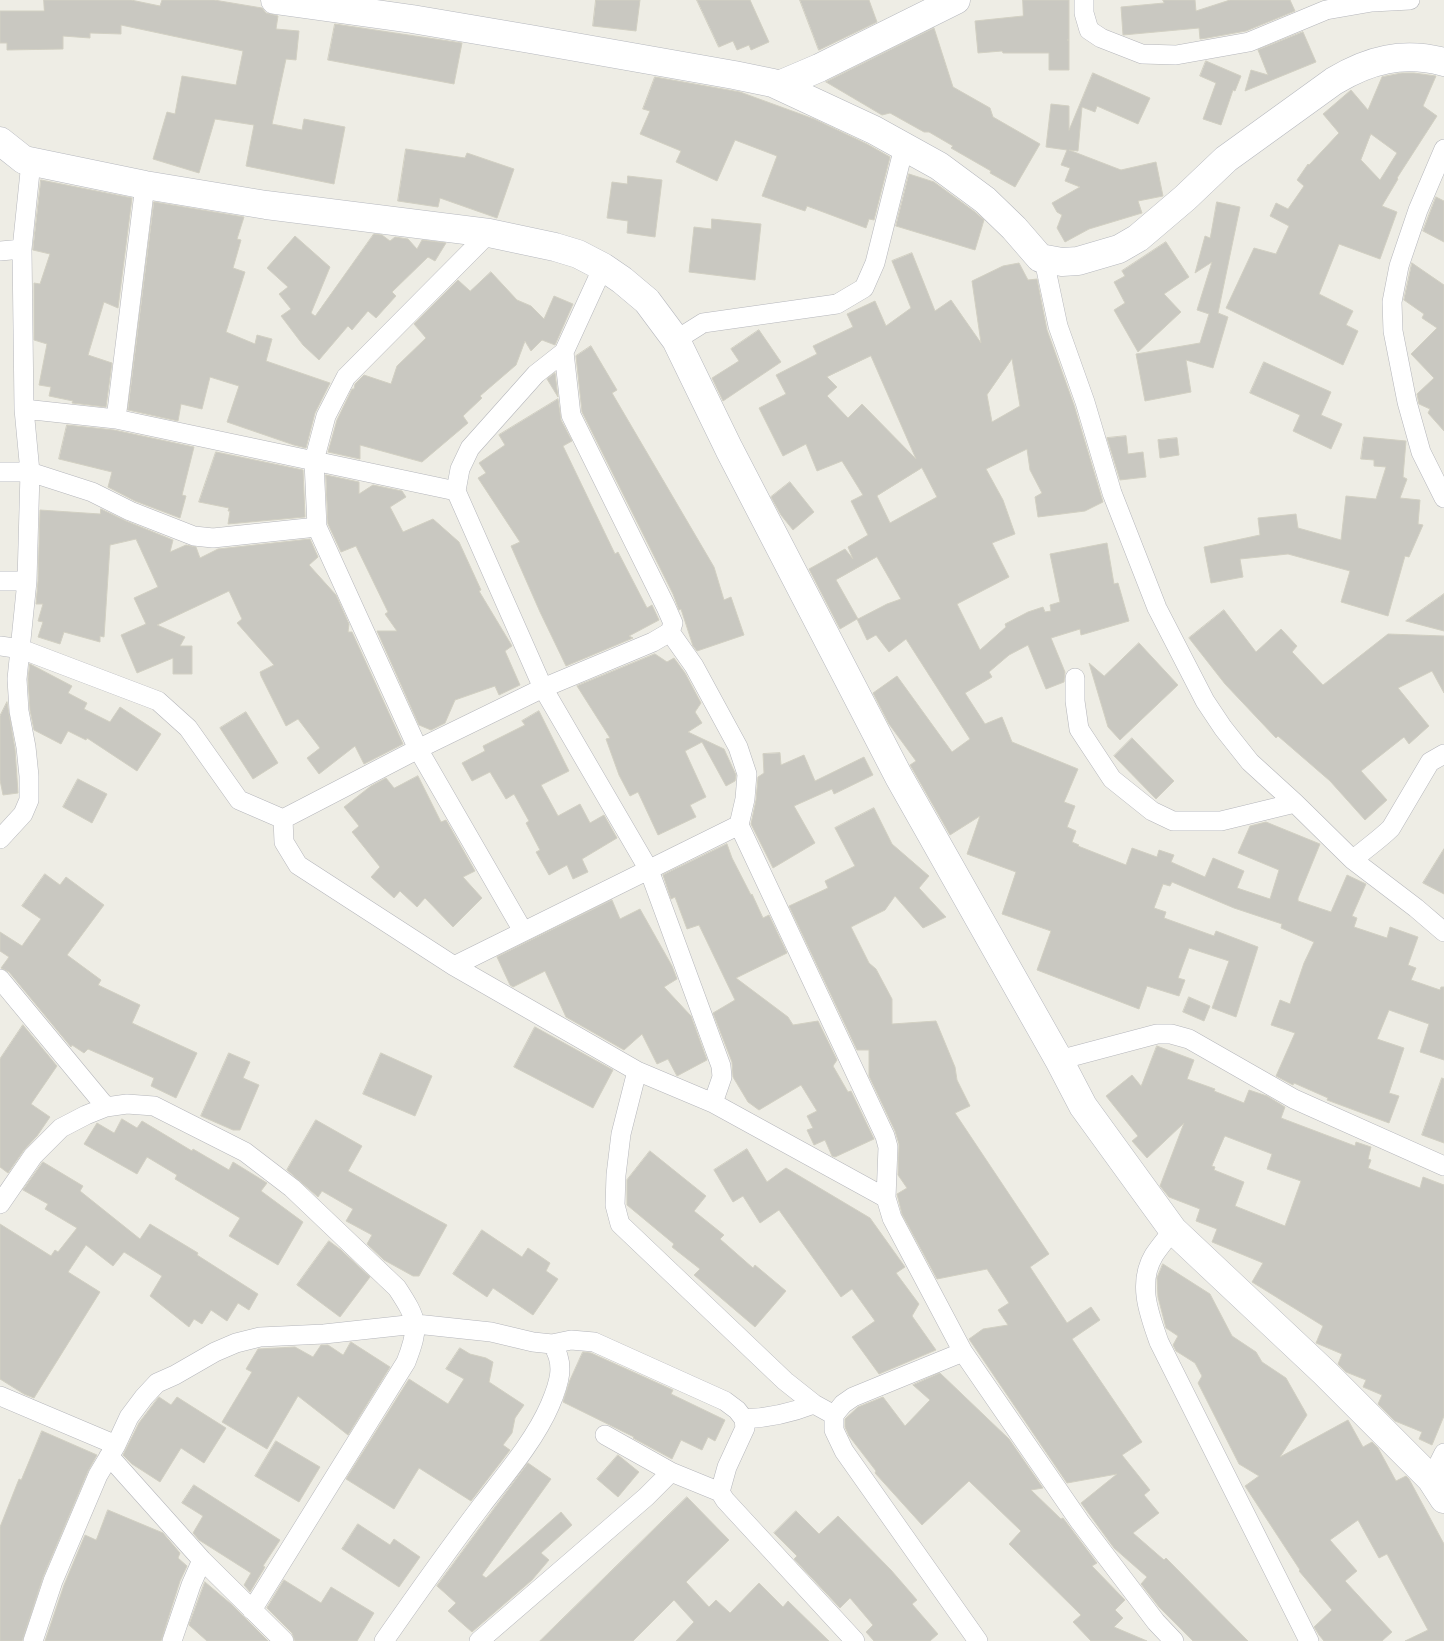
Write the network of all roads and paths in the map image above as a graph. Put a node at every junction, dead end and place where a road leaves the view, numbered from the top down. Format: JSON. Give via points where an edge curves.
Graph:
{"nodes":[{"id":1,"x":275,"y":0,"type":"edge"},
{"id":2,"x":956,"y":0,"type":"edge"},
{"id":3,"x":1084,"y":0,"type":"edge"},
{"id":4,"x":1410,"y":0,"type":"edge"},
{"id":5,"x":1444,"y":62,"type":"edge"},
{"id":6,"x":778,"y":86,"type":"junction"},
{"id":7,"x":0,"y":141,"type":"edge"},
{"id":8,"x":904,"y":147,"type":"junction"},
{"id":9,"x":1444,"y":148,"type":"edge"},
{"id":10,"x":31,"y":162,"type":"junction"},
{"id":11,"x":144,"y":185,"type":"junction"},
{"id":12,"x":489,"y":233,"type":"junction"},
{"id":13,"x":22,"y":249,"type":"junction"},
{"id":14,"x":0,"y":251,"type":"edge"},
{"id":15,"x":1044,"y":260,"type":"junction"},
{"id":16,"x":603,"y":267,"type":"junction"},
{"id":17,"x":676,"y":340,"type":"junction"},
{"id":18,"x":564,"y":352,"type":"junction"},
{"id":19,"x":24,"y":409,"type":"junction"},
{"id":20,"x":116,"y":419,"type":"junction"},
{"id":21,"x":314,"y":461,"type":"junction"},
{"id":22,"x":0,"y":472,"type":"edge"},
{"id":23,"x":30,"y":472,"type":"junction"},
{"id":24,"x":456,"y":491,"type":"junction"},
{"id":25,"x":1444,"y":498,"type":"edge"},
{"id":26,"x":317,"y":527,"type":"junction"},
{"id":27,"x":0,"y":581,"type":"edge"},
{"id":28,"x":27,"y":581,"type":"junction"},
{"id":29,"x":670,"y":632,"type":"junction"},
{"id":30,"x":0,"y":646,"type":"edge"},
{"id":31,"x":21,"y":649,"type":"junction"},
{"id":32,"x":1075,"y":678,"type":"dead end"},
{"id":33,"x":543,"y":688,"type":"junction"},
{"id":34,"x":418,"y":749,"type":"junction"},
{"id":35,"x":1444,"y":754,"type":"edge"},
{"id":36,"x":1295,"y":802,"type":"junction"},
{"id":37,"x":283,"y":819,"type":"junction"},
{"id":38,"x":739,"y":825,"type":"junction"},
{"id":39,"x":0,"y":839,"type":"edge"},
{"id":40,"x":1352,"y":860,"type":"junction"},
{"id":41,"x":649,"y":870,"type":"junction"},
{"id":42,"x":523,"y":931,"type":"junction"},
{"id":43,"x":1444,"y":932,"type":"edge"},
{"id":44,"x":454,"y":966,"type":"junction"},
{"id":45,"x":0,"y":979,"type":"edge"},
{"id":46,"x":1059,"y":1060,"type":"junction"},
{"id":47,"x":637,"y":1071,"type":"junction"},
{"id":48,"x":713,"y":1103,"type":"junction"},
{"id":49,"x":106,"y":1107,"type":"junction"},
{"id":50,"x":1444,"y":1166,"type":"edge"},
{"id":51,"x":886,"y":1198,"type":"junction"},
{"id":52,"x":2,"y":1199,"type":"edge"},
{"id":53,"x":1173,"y":1230,"type":"junction"},
{"id":54,"x":416,"y":1324,"type":"junction"},
{"id":55,"x":552,"y":1344,"type":"junction"},
{"id":56,"x":963,"y":1352,"type":"junction"},
{"id":57,"x":0,"y":1396,"type":"edge"},
{"id":58,"x":814,"y":1404,"type":"junction"},
{"id":59,"x":834,"y":1415,"type":"junction"},
{"id":60,"x":744,"y":1419,"type":"junction"},
{"id":61,"x":605,"y":1435,"type":"dead end"},
{"id":62,"x":113,"y":1450,"type":"junction"},
{"id":63,"x":1444,"y":1453,"type":"edge"},
{"id":64,"x":671,"y":1472,"type":"junction"},
{"id":65,"x":1438,"y":1489,"type":"edge"},
{"id":66,"x":720,"y":1492,"type":"junction"},
{"id":67,"x":202,"y":1560,"type":"junction"},
{"id":68,"x":252,"y":1610,"type":"junction"},
{"id":69,"x":33,"y":1641,"type":"edge"},
{"id":70,"x":172,"y":1641,"type":"edge"},
{"id":71,"x":284,"y":1641,"type":"edge"},
{"id":72,"x":384,"y":1641,"type":"edge"},
{"id":73,"x":479,"y":1641,"type":"edge"},
{"id":74,"x":855,"y":1641,"type":"edge"},
{"id":75,"x":978,"y":1641,"type":"edge"},
{"id":76,"x":1174,"y":1641,"type":"edge"},
{"id":77,"x":1309,"y":1641,"type":"edge"}],
"edges":[{"from":1,"to":6,"type":"street","via":[[530,39],[734,75]]},
{"from":2,"to":6,"type":"street"},
{"from":3,"to":4,"type":"street","via":[[1089,30],[1117,46],[1142,54],[1176,54],[1249,42],[1326,10],[1372,2]]},
{"from":5,"to":15,"type":"street","via":[[1405,57],[1352,70],[1226,159],[1138,238],[1119,249],[1078,261]]},
{"from":6,"to":8,"type":"street"},
{"from":7,"to":10,"type":"street","via":[[19,157]]},
{"from":8,"to":15,"type":"street","via":[[939,166],[985,200]]},
{"from":8,"to":17,"type":"street","via":[[875,263],[864,288],[837,304],[703,323]]},
{"from":9,"to":25,"type":"street","via":[[1399,266],[1392,302],[1393,331],[1407,402],[1421,452]]},
{"from":10,"to":11,"type":"street"},
{"from":10,"to":13,"type":"street"},
{"from":11,"to":12,"type":"street","via":[[266,205]]},
{"from":11,"to":20,"type":"street"},
{"from":12,"to":16,"type":"street","via":[[555,247]]},
{"from":12,"to":21,"type":"street","via":[[346,376],[326,416]]},
{"from":13,"to":14,"type":"street"},
{"from":13,"to":19,"type":"street"},
{"from":15,"to":36,"type":"street","via":[[1058,326],[1112,493],[1156,608],[1223,728],[1250,762]]},
{"from":16,"to":17,"type":"street","via":[[647,301]]},
{"from":16,"to":18,"type":"street"},
{"from":17,"to":46,"type":"street","via":[[899,777]]},
{"from":18,"to":24,"type":"street","via":[[536,374],[470,448],[460,469]]},
{"from":18,"to":29,"type":"street","via":[[571,415],[666,607],[672,623]]},
{"from":19,"to":20,"type":"street"},
{"from":19,"to":23,"type":"street"},
{"from":20,"to":21,"type":"street"},
{"from":21,"to":24,"type":"street"},
{"from":21,"to":26,"type":"street"},
{"from":22,"to":23,"type":"street"},
{"from":23,"to":26,"type":"street","via":[[92,492],[194,536],[213,538]]},
{"from":23,"to":28,"type":"street"},
{"from":24,"to":33,"type":"street"},
{"from":26,"to":34,"type":"street"},
{"from":27,"to":28,"type":"street"},
{"from":28,"to":31,"type":"street"},
{"from":29,"to":33,"type":"street"},
{"from":29,"to":38,"type":"street","via":[[694,666],[738,747],[747,774]]},
{"from":30,"to":31,"type":"street"},
{"from":31,"to":37,"type":"street","via":[[158,701],[188,728],[239,800]]},
{"from":31,"to":39,"type":"street","via":[[17,679],[18,711],[26,747],[29,800],[23,814]]},
{"from":32,"to":36,"type":"street","via":[[1079,729],[1112,779],[1152,811],[1172,821],[1221,821]]},
{"from":33,"to":34,"type":"street"},
{"from":33,"to":41,"type":"street"},
{"from":34,"to":37,"type":"street"},
{"from":34,"to":42,"type":"street"},
{"from":35,"to":40,"type":"street","via":[[1430,762],[1391,828]]},
{"from":36,"to":40,"type":"street"},
{"from":37,"to":44,"type":"street","via":[[284,842],[298,864]]},
{"from":38,"to":41,"type":"street"},
{"from":38,"to":51,"type":"street","via":[[885,1136],[888,1147]]},
{"from":40,"to":43,"type":"street"},
{"from":41,"to":42,"type":"street"},
{"from":41,"to":48,"type":"street","via":[[721,1066],[722,1077]]},
{"from":42,"to":44,"type":"street"},
{"from":44,"to":47,"type":"street"},
{"from":45,"to":49,"type":"street"},
{"from":46,"to":50,"type":"street","via":[[1157,1034],[1171,1034],[1189,1039],[1294,1099]]},
{"from":46,"to":53,"type":"street","via":[[1083,1106]]},
{"from":47,"to":48,"type":"street"},
{"from":47,"to":58,"type":"street","via":[[621,1134],[616,1175],[615,1205],[620,1224],[785,1381]]},
{"from":48,"to":51,"type":"street"},
{"from":49,"to":52,"type":"street","via":[[61,1128],[33,1156]]},
{"from":49,"to":54,"type":"street","via":[[127,1104],[154,1106],[245,1152],[292,1188],[397,1288]]},
{"from":51,"to":56,"type":"street","via":[[899,1232]]},
{"from":53,"to":65,"type":"street","via":[[1325,1373]]},
{"from":53,"to":77,"type":"street","via":[[1153,1256],[1148,1272],[1145,1292],[1149,1312],[1159,1342]]},
{"from":54,"to":55,"type":"street","via":[[491,1332]]},
{"from":54,"to":62,"type":"street","via":[[260,1337],[236,1343],[157,1383],[129,1417]]},
{"from":54,"to":68,"type":"street","via":[[406,1362]]},
{"from":55,"to":60,"type":"street","via":[[571,1340],[594,1342],[725,1401]]},
{"from":55,"to":72,"type":"street","via":[[560,1357],[560,1369],[549,1407],[524,1448]]},
{"from":56,"to":59,"type":"street","via":[[853,1397]]},
{"from":56,"to":76,"type":"street","via":[[1080,1522]]},
{"from":57,"to":62,"type":"street"},
{"from":58,"to":59,"type":"street"},
{"from":58,"to":60,"type":"street","via":[[786,1413]]},
{"from":59,"to":75,"type":"street","via":[[834,1430],[844,1451]]},
{"from":60,"to":66,"type":"street","via":[[745,1428],[727,1467]]},
{"from":61,"to":64,"type":"street"},
{"from":62,"to":67,"type":"street"},
{"from":62,"to":69,"type":"street","via":[[98,1475],[53,1581]]},
{"from":63,"to":65,"type":"street"},
{"from":64,"to":66,"type":"street"},
{"from":64,"to":73,"type":"street"},
{"from":66,"to":74,"type":"street"},
{"from":67,"to":68,"type":"street"},
{"from":67,"to":70,"type":"street"},
{"from":68,"to":71,"type":"street"}]}
